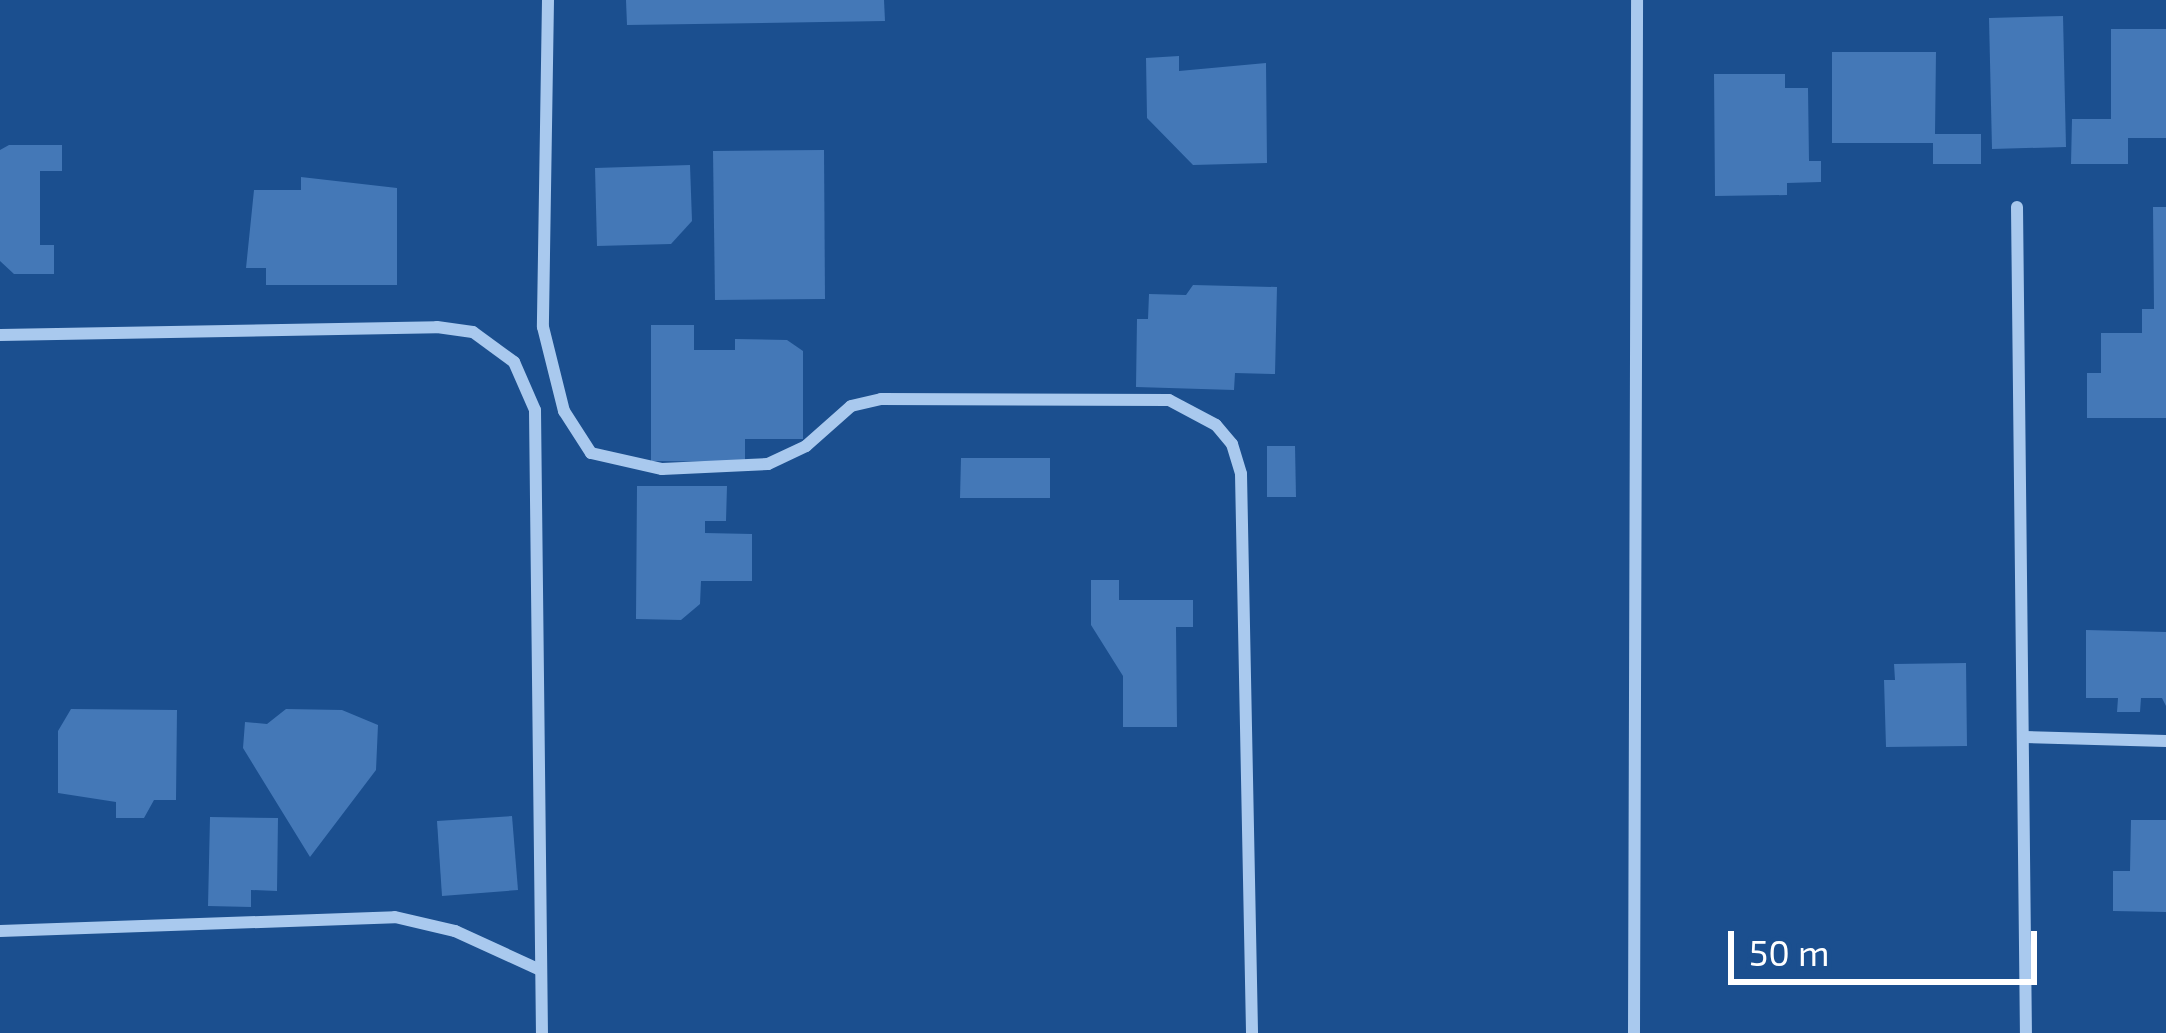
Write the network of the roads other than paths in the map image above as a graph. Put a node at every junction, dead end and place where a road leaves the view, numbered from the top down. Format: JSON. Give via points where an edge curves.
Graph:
{"nodes":[{"id":1,"x":548,"y":0,"type":"edge"},
{"id":2,"x":1637,"y":0,"type":"edge"},
{"id":3,"x":2017,"y":207,"type":"dead end"},
{"id":4,"x":0,"y":335,"type":"edge"},
{"id":5,"x":2025,"y":737,"type":"junction"},
{"id":6,"x":2166,"y":741,"type":"edge"},
{"id":7,"x":0,"y":932,"type":"edge"},
{"id":8,"x":540,"y":970,"type":"junction"},
{"id":9,"x":542,"y":1033,"type":"edge"},
{"id":10,"x":1252,"y":1033,"type":"edge"},
{"id":11,"x":1634,"y":1033,"type":"edge"},
{"id":12,"x":2026,"y":1033,"type":"edge"}],
"edges":[{"from":1,"to":10,"type":"street","via":[[544,327],[564,411],[591,453],[662,469],[768,464],[806,446],[851,406],[881,399],[1169,400],[1216,424],[1232,444],[1241,474]]},
{"from":2,"to":11,"type":"street"},
{"from":3,"to":5,"type":"street"},
{"from":4,"to":8,"type":"street","via":[[437,327],[472,332],[514,362],[535,410]]},
{"from":5,"to":6,"type":"street"},
{"from":5,"to":12,"type":"street"},
{"from":7,"to":8,"type":"street","via":[[395,917],[455,931]]},
{"from":8,"to":9,"type":"street"}]}
